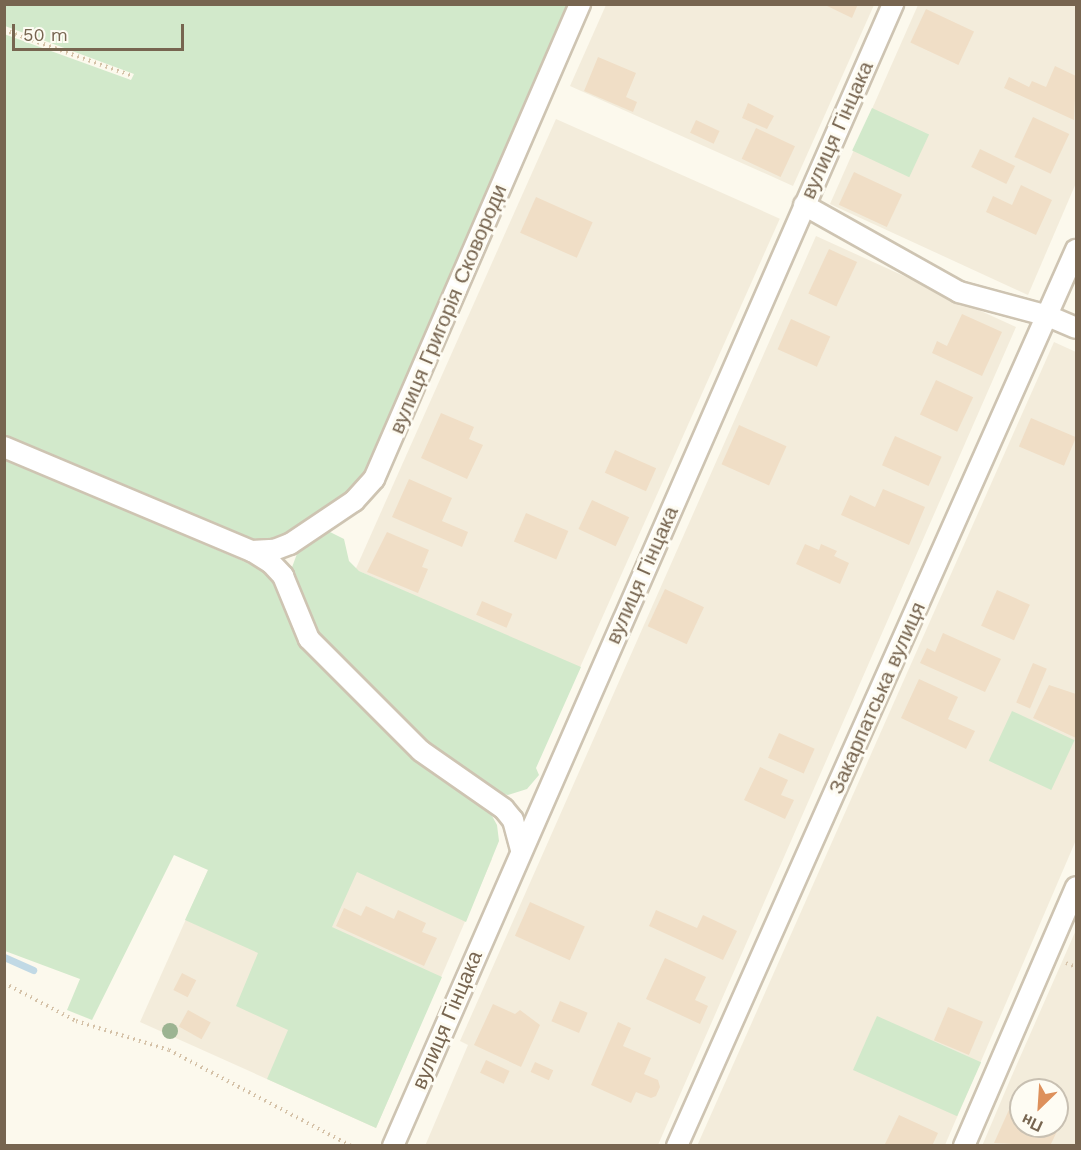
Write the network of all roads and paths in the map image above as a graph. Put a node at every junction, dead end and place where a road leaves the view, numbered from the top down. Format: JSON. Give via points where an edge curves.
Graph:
{"nodes":[{"id":1,"x":580,"y":4,"type":"edge"},
{"id":2,"x":893,"y":4,"type":"edge"},
{"id":3,"x":4,"y":30,"type":"edge"},
{"id":4,"x":130,"y":75,"type":"dead end"},
{"id":5,"x":804,"y":205,"type":"junction"},
{"id":6,"x":1077,"y":250,"type":"edge"},
{"id":7,"x":1048,"y":316,"type":"junction"},
{"id":8,"x":1077,"y":328,"type":"edge"},
{"id":9,"x":4,"y":447,"type":"edge"},
{"id":10,"x":252,"y":551,"type":"junction"},
{"id":11,"x":521,"y":850,"type":"junction"},
{"id":12,"x":1077,"y":887,"type":"edge"},
{"id":13,"x":4,"y":983,"type":"edge"},
{"id":14,"x":351,"y":1146,"type":"edge"},
{"id":15,"x":393,"y":1146,"type":"edge"},
{"id":16,"x":677,"y":1146,"type":"edge"},
{"id":17,"x":964,"y":1146,"type":"edge"}],
"edges":[{"from":1,"to":10,"type":"street","name":"вулиця Григорія Сковороди","via":[[374,479],[354,501],[290,544],[274,550]]},
{"from":2,"to":5,"type":"street","name":"вулиця Гінцака"},
{"from":3,"to":4,"type":"path"},
{"from":5,"to":7,"type":"street","via":[[959,292]]},
{"from":5,"to":11,"type":"street","name":"вулиця Гінцака"},
{"from":6,"to":7,"type":"street","name":"Закарпатська вулиця"},
{"from":7,"to":8,"type":"street"},
{"from":7,"to":16,"type":"street","name":"Закарпатська вулиця"},
{"from":9,"to":10,"type":"street"},
{"from":10,"to":11,"type":"street","via":[[283,576],[309,639],[421,751],[504,809],[513,820]]},
{"from":11,"to":15,"type":"street","name":"вулиця Гінцака"},
{"from":12,"to":17,"type":"street"},
{"from":13,"to":14,"type":"path","via":[[76,1022],[169,1050]]}]}
